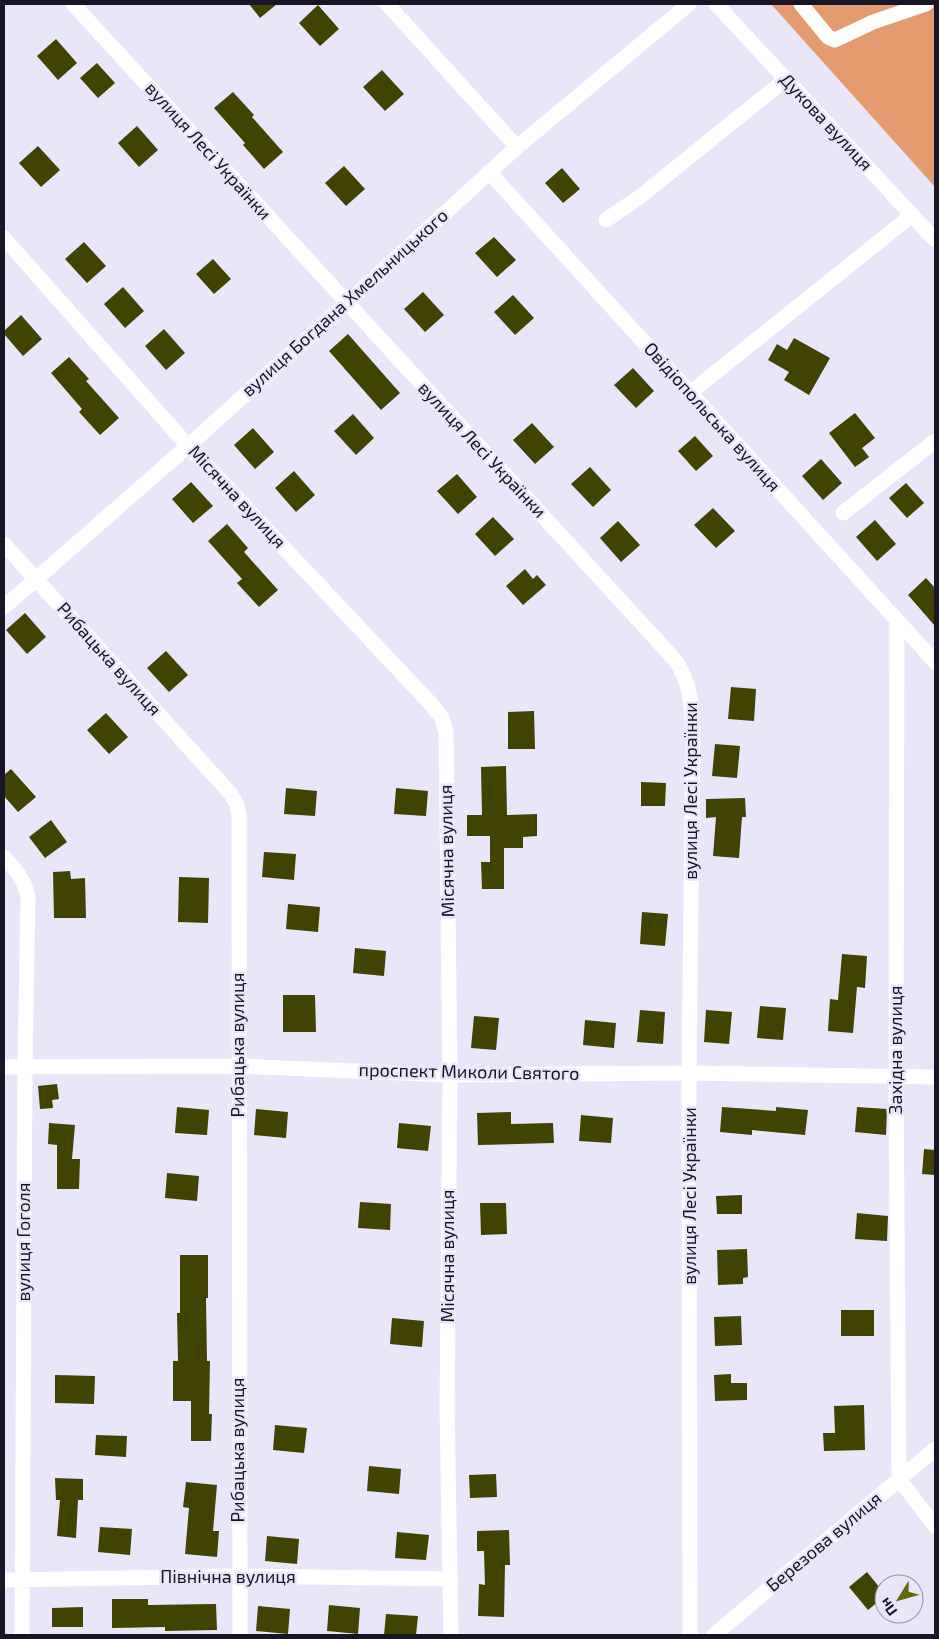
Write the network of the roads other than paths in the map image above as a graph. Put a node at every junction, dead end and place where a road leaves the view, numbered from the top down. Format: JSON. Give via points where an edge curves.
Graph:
{"nodes":[{"id":1,"x":73,"y":4,"type":"edge"},
{"id":2,"x":387,"y":4,"type":"edge"},
{"id":3,"x":689,"y":4,"type":"edge"},
{"id":4,"x":716,"y":4,"type":"edge"},
{"id":5,"x":801,"y":4,"type":"edge"},
{"id":6,"x":926,"y":4,"type":"edge"},
{"id":7,"x":786,"y":79,"type":"junction"},
{"id":8,"x":517,"y":147,"type":"junction"},
{"id":9,"x":488,"y":172,"type":"junction"},
{"id":10,"x":912,"y":215,"type":"junction"},
{"id":11,"x":606,"y":220,"type":"dead end"},
{"id":12,"x":4,"y":238,"type":"edge"},
{"id":13,"x":935,"y":240,"type":"edge"},
{"id":14,"x":347,"y":303,"type":"junction"},
{"id":15,"x":690,"y":393,"type":"junction"},
{"id":16,"x":935,"y":441,"type":"edge"},
{"id":17,"x":188,"y":446,"type":"junction"},
{"id":18,"x":843,"y":513,"type":"dead end"},
{"id":19,"x":4,"y":544,"type":"edge"},
{"id":20,"x":35,"y":578,"type":"junction"},
{"id":21,"x":4,"y":607,"type":"edge"},
{"id":22,"x":897,"y":621,"type":"junction"},
{"id":23,"x":935,"y":662,"type":"edge"},
{"id":24,"x":4,"y":857,"type":"edge"},
{"id":25,"x":25,"y":1066,"type":"junction"},
{"id":26,"x":238,"y":1066,"type":"junction"},
{"id":27,"x":4,"y":1067,"type":"edge"},
{"id":28,"x":689,"y":1073,"type":"junction"},
{"id":29,"x":450,"y":1074,"type":"junction"},
{"id":30,"x":896,"y":1077,"type":"junction"},
{"id":31,"x":935,"y":1077,"type":"edge"},
{"id":32,"x":935,"y":1449,"type":"edge"},
{"id":33,"x":899,"y":1479,"type":"junction"},
{"id":34,"x":935,"y":1526,"type":"edge"},
{"id":35,"x":238,"y":1576,"type":"junction"},
{"id":36,"x":451,"y":1579,"type":"junction"},
{"id":37,"x":4,"y":1580,"type":"edge"},
{"id":38,"x":22,"y":1580,"type":"junction"},
{"id":39,"x":22,"y":1635,"type":"edge"},
{"id":40,"x":240,"y":1635,"type":"edge"},
{"id":41,"x":451,"y":1635,"type":"edge"},
{"id":42,"x":690,"y":1635,"type":"edge"},
{"id":43,"x":714,"y":1635,"type":"edge"}],
"edges":[{"from":1,"to":14,"type":"street","name":"вулиця Лесі Українки"},
{"from":2,"to":8,"type":"street"},
{"from":3,"to":8,"type":"street","name":"вулиця Богдана Хмельницького"},
{"from":4,"to":7,"type":"street","name":"Дукова вулиця"},
{"from":5,"to":6,"type":"street","via":[[828,37],[835,40],[873,22]]},
{"from":7,"to":10,"type":"street","name":"Дукова вулиця"},
{"from":7,"to":11,"type":"street","via":[[641,196]]},
{"from":8,"to":9,"type":"street","name":"вулиця Богдана Хмельницького"},
{"from":9,"to":14,"type":"street","name":"вулиця Богдана Хмельницького"},
{"from":9,"to":15,"type":"street","name":"Овідіопольська вулиця"},
{"from":10,"to":13,"type":"street","name":"Дукова вулиця"},
{"from":10,"to":15,"type":"street"},
{"from":12,"to":17,"type":"street","name":"Місячна вулиця"},
{"from":14,"to":17,"type":"street","name":"вулиця Богдана Хмельницького"},
{"from":14,"to":28,"type":"street","name":"вулиця Лесі Українки","via":[[676,661],[684,675],[690,692],[693,730]]},
{"from":15,"to":22,"type":"street","name":"Овідіопольська вулиця"},
{"from":16,"to":18,"type":"street"},
{"from":17,"to":20,"type":"street","name":"вулиця Богдана Хмельницького"},
{"from":17,"to":29,"type":"street","name":"Місячна вулиця","via":[[442,718],[446,733]]},
{"from":19,"to":20,"type":"street","name":"Рибацька вулиця"},
{"from":20,"to":21,"type":"street","name":"вулиця Богдана Хмельницького"},
{"from":20,"to":26,"type":"street","name":"Рибацька вулиця","via":[[231,794],[237,805]]},
{"from":22,"to":23,"type":"street","name":"Овідіопольська вулиця"},
{"from":22,"to":30,"type":"street","name":"Західна вулиця"},
{"from":24,"to":25,"type":"street","name":"вулиця Гоголя","via":[[24,883],[28,896]]},
{"from":25,"to":26,"type":"street","name":"проспект Миколи Святого"},
{"from":25,"to":27,"type":"street","name":"проспект Миколи Святого"},
{"from":25,"to":38,"type":"street","name":"вулиця Гоголя"},
{"from":26,"to":29,"type":"street","name":"проспект Миколи Святого"},
{"from":26,"to":35,"type":"street","name":"Рибацька вулиця"},
{"from":28,"to":29,"type":"street","name":"проспект Миколи Святого"},
{"from":28,"to":30,"type":"street","name":"проспект Миколи Святого"},
{"from":28,"to":42,"type":"street","name":"вулиця Лесі Українки"},
{"from":29,"to":36,"type":"street","name":"Місячна вулиця","via":[[447,1405]]},
{"from":30,"to":31,"type":"street","name":"проспект Миколи Святого"},
{"from":30,"to":33,"type":"street","name":"Західна вулиця"},
{"from":32,"to":33,"type":"street","name":"Березова вулиця"},
{"from":33,"to":34,"type":"street"},
{"from":33,"to":43,"type":"street","name":"Березова вулиця"},
{"from":35,"to":36,"type":"street","name":"Північна вулиця"},
{"from":35,"to":38,"type":"street","name":"Північна вулиця"},
{"from":35,"to":40,"type":"street","name":"Рибацька вулиця"},
{"from":36,"to":41,"type":"street","name":"Місячна вулиця"},
{"from":37,"to":38,"type":"street","name":"Північна вулиця"},
{"from":38,"to":39,"type":"street","name":"вулиця Гоголя"}]}
